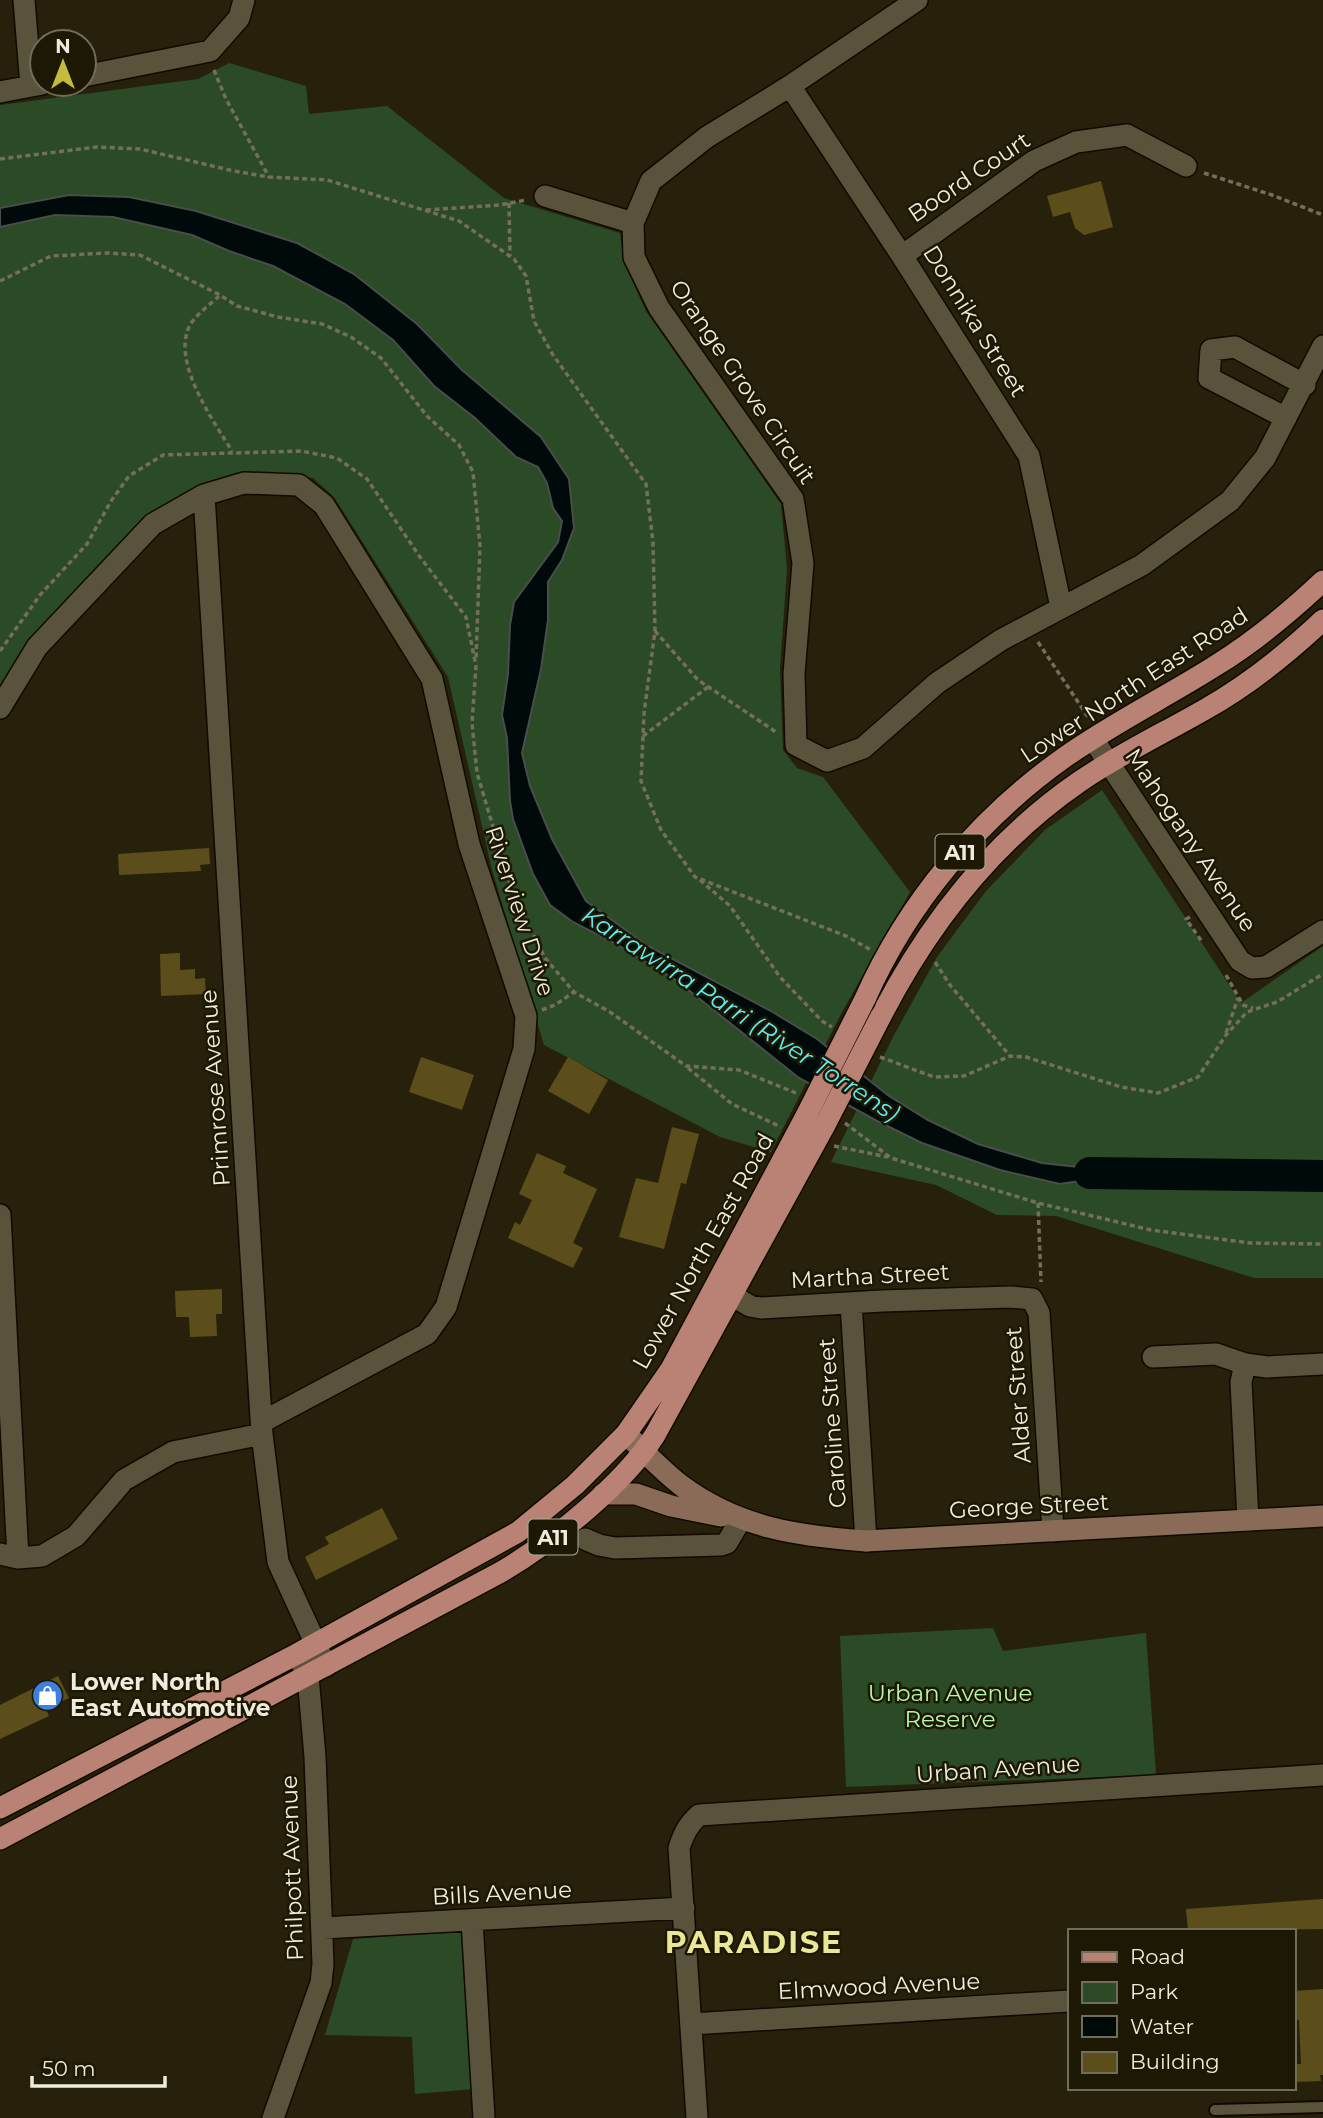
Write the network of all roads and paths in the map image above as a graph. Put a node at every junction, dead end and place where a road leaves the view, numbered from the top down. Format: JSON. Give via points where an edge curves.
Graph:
{"nodes":[{"id":1,"x":23,"y":0,"type":"edge"},
{"id":2,"x":244,"y":0,"type":"edge"},
{"id":3,"x":917,"y":0,"type":"edge"},
{"id":4,"x":28,"y":30,"type":"edge"},
{"id":5,"x":210,"y":51,"type":"junction"},
{"id":6,"x":98,"y":73,"type":"edge"},
{"id":7,"x":790,"y":86,"type":"junction"},
{"id":8,"x":28,"y":87,"type":"edge"},
{"id":9,"x":0,"y":92,"type":"edge"},
{"id":10,"x":0,"y":159,"type":"edge"},
{"id":11,"x":1186,"y":166,"type":"joint"},
{"id":12,"x":269,"y":177,"type":"junction"},
{"id":13,"x":545,"y":196,"type":"joint"},
{"id":14,"x":509,"y":203,"type":"junction"},
{"id":15,"x":424,"y":211,"type":"junction"},
{"id":16,"x":1323,"y":215,"type":"edge"},
{"id":17,"x":633,"y":223,"type":"junction"},
{"id":18,"x":509,"y":256,"type":"junction"},
{"id":19,"x":902,"y":256,"type":"junction"},
{"id":20,"x":0,"y":281,"type":"edge"},
{"id":21,"x":220,"y":295,"type":"junction"},
{"id":22,"x":1323,"y":346,"type":"edge"},
{"id":23,"x":1305,"y":385,"type":"junction"},
{"id":24,"x":1286,"y":418,"type":"junction"},
{"id":25,"x":232,"y":452,"type":"dead end"},
{"id":26,"x":204,"y":495,"type":"junction"},
{"id":27,"x":1323,"y":581,"type":"edge"},
{"id":28,"x":1061,"y":607,"type":"junction"},
{"id":29,"x":1323,"y":621,"type":"edge"},
{"id":30,"x":1027,"y":626,"type":"junction"},
{"id":31,"x":655,"y":631,"type":"junction"},
{"id":32,"x":476,"y":666,"type":"dead end"},
{"id":33,"x":708,"y":687,"type":"junction"},
{"id":34,"x":0,"y":708,"type":"edge"},
{"id":35,"x":1092,"y":730,"type":"junction"},
{"id":36,"x":643,"y":736,"type":"junction"},
{"id":37,"x":796,"y":745,"type":"junction"},
{"id":38,"x":1108,"y":764,"type":"junction"},
{"id":39,"x":695,"y":877,"type":"junction"},
{"id":40,"x":1323,"y":931,"type":"edge"},
{"id":41,"x":922,"y":943,"type":"junction"},
{"id":42,"x":885,"y":957,"type":"junction"},
{"id":43,"x":1323,"y":975,"type":"edge"},
{"id":44,"x":574,"y":992,"type":"dead end"},
{"id":45,"x":1238,"y":998,"type":"dead end"},
{"id":46,"x":526,"y":1016,"type":"junction"},
{"id":47,"x":832,"y":1027,"type":"dead end"},
{"id":48,"x":1226,"y":1034,"type":"junction"},
{"id":49,"x":876,"y":1054,"type":"dead end"},
{"id":50,"x":1010,"y":1056,"type":"junction"},
{"id":51,"x":816,"y":1120,"type":"junction"},
{"id":52,"x":891,"y":1158,"type":"dead end"},
{"id":53,"x":1038,"y":1203,"type":"junction"},
{"id":54,"x":0,"y":1215,"type":"edge"},
{"id":55,"x":1323,"y":1244,"type":"edge"},
{"id":56,"x":724,"y":1291,"type":"junction"},
{"id":57,"x":1032,"y":1299,"type":"junction"},
{"id":58,"x":851,"y":1303,"type":"junction"},
{"id":59,"x":1153,"y":1357,"type":"dead end"},
{"id":60,"x":1245,"y":1364,"type":"junction"},
{"id":61,"x":1323,"y":1364,"type":"edge"},
{"id":62,"x":262,"y":1428,"type":"junction"},
{"id":63,"x":626,"y":1434,"type":"junction"},
{"id":64,"x":645,"y":1452,"type":"junction"},
{"id":65,"x":603,"y":1494,"type":"junction"},
{"id":66,"x":1323,"y":1516,"type":"edge"},
{"id":67,"x":741,"y":1519,"type":"junction"},
{"id":68,"x":1248,"y":1520,"type":"junction"},
{"id":69,"x":1053,"y":1531,"type":"junction"},
{"id":70,"x":585,"y":1539,"type":"dead end"},
{"id":71,"x":866,"y":1541,"type":"junction"},
{"id":72,"x":9,"y":1556,"type":"edge"},
{"id":73,"x":434,"y":1579,"type":"junction"},
{"id":74,"x":447,"y":1601,"type":"junction"},
{"id":75,"x":316,"y":1643,"type":"junction"},
{"id":76,"x":297,"y":1654,"type":"junction"},
{"id":77,"x":317,"y":1671,"type":"junction"},
{"id":78,"x":1323,"y":1775,"type":"edge"},
{"id":79,"x":0,"y":1808,"type":"edge"},
{"id":80,"x":0,"y":1839,"type":"edge"},
{"id":81,"x":684,"y":1908,"type":"junction"},
{"id":82,"x":472,"y":1921,"type":"junction"},
{"id":83,"x":323,"y":1928,"type":"junction"},
{"id":84,"x":1068,"y":2001,"type":"edge"},
{"id":85,"x":691,"y":2024,"type":"junction"},
{"id":86,"x":1323,"y":2107,"type":"edge"},
{"id":87,"x":1215,"y":2110,"type":"dead end"},
{"id":88,"x":273,"y":2118,"type":"edge"},
{"id":89,"x":484,"y":2118,"type":"edge"},
{"id":90,"x":697,"y":2118,"type":"edge"}],
"edges":[{"from":1,"to":4,"type":"street"},
{"from":2,"to":5,"type":"street","via":[[239,18]]},
{"from":3,"to":7,"type":"street","name":"Orange Grove Circuit"},
{"from":5,"to":6,"type":"street"},
{"from":5,"to":12,"type":"path","via":[[226,99]]},
{"from":7,"to":17,"type":"street","name":"Orange Grove Circuit","via":[[707,136],[651,181]]},
{"from":7,"to":19,"type":"street","name":"Donnika Street"},
{"from":8,"to":9,"type":"street"},
{"from":10,"to":12,"type":"path","via":[[97,147],[140,149]]},
{"from":11,"to":16,"type":"path"},
{"from":11,"to":19,"type":"street","name":"Boord Court","via":[[1127,135],[1076,142],[1034,161]]},
{"from":12,"to":15,"type":"path","via":[[327,180]]},
{"from":13,"to":14,"type":"path"},
{"from":13,"to":17,"type":"street"},
{"from":14,"to":15,"type":"path"},
{"from":14,"to":18,"type":"path"},
{"from":15,"to":18,"type":"path","via":[[460,221]]},
{"from":17,"to":37,"type":"street","name":"Orange Grove Circuit","via":[[634,257],[659,308],[793,499],[803,564],[794,674]]},
{"from":18,"to":31,"type":"path","via":[[526,276],[534,321],[553,355],[646,484]]},
{"from":19,"to":28,"type":"street","name":"Donnika Street","via":[[1029,456]]},
{"from":20,"to":21,"type":"path","via":[[51,256],[140,255]]},
{"from":21,"to":25,"type":"path","via":[[189,326],[185,352],[201,400]]},
{"from":21,"to":32,"type":"path","via":[[237,306],[322,324],[351,337],[381,358],[427,416],[458,445],[473,471],[477,507],[480,592]]},
{"from":22,"to":23,"type":"street"},
{"from":23,"to":24,"type":"street"},
{"from":23,"to":24,"type":"street","via":[[1235,347],[1212,349],[1209,378]]},
{"from":24,"to":28,"type":"street","via":[[1265,458],[1230,501],[1142,565]]},
{"from":26,"to":34,"type":"street","name":"Riverview Drive","via":[[153,524],[37,647]]},
{"from":26,"to":46,"type":"street","name":"Riverview Drive","via":[[244,483],[299,485],[324,505],[403,630],[432,679],[469,845]]},
{"from":26,"to":62,"type":"street","name":"Primrose Avenue"},
{"from":27,"to":35,"type":"main road","name":"Lower North East Road","number":"A11","via":[[1245,646]]},
{"from":28,"to":30,"type":"street"},
{"from":29,"to":38,"type":"main road","name":"Lower North East Road","number":"A11","via":[[1240,687]]},
{"from":30,"to":35,"type":"path"},
{"from":30,"to":37,"type":"street","via":[[937,683],[863,748],[827,761]]},
{"from":31,"to":33,"type":"path"},
{"from":31,"to":36,"type":"path"},
{"from":33,"to":36,"type":"path"},
{"from":33,"to":37,"type":"path"},
{"from":35,"to":38,"type":"street","name":"Mahogany Avenue"},
{"from":35,"to":42,"type":"main road","name":"Lower North East Road","number":"A11","via":[[975,835],[926,895]]},
{"from":36,"to":39,"type":"path","via":[[641,781],[661,830]]},
{"from":38,"to":40,"type":"street","name":"Mahogany Avenue","via":[[1240,961],[1252,968],[1266,967]]},
{"from":38,"to":41,"type":"main road","name":"Lower North East Road","number":"A11","via":[[1059,796],[999,848]]},
{"from":39,"to":42,"type":"path","via":[[846,936]]},
{"from":39,"to":47,"type":"path","via":[[730,906],[780,977]]},
{"from":41,"to":50,"type":"path","via":[[950,985]]},
{"from":41,"to":51,"type":"main road","name":"Lower North East Road","number":"A11","bridge":true},
{"from":42,"to":51,"type":"main road","name":"Lower North East Road","number":"A11","bridge":true},
{"from":43,"to":48,"type":"path","via":[[1277,1002],[1247,1012]]},
{"from":44,"to":46,"type":"path"},
{"from":45,"to":48,"type":"path"},
{"from":46,"to":62,"type":"street","name":"Riverview Drive","via":[[524,1049],[446,1307],[427,1334]]},
{"from":48,"to":50,"type":"path","via":[[1198,1077],[1158,1093]]},
{"from":49,"to":50,"type":"path","via":[[934,1077],[964,1076]]},
{"from":51,"to":56,"type":"main road","name":"Lower North East Road","number":"A11"},
{"from":52,"to":53,"type":"path"},
{"from":53,"to":55,"type":"path","via":[[1151,1230],[1250,1243]]},
{"from":53,"to":57,"type":"path","via":[[1041,1288]]},
{"from":54,"to":72,"type":"street"},
{"from":56,"to":58,"type":"street","name":"Martha Street","via":[[755,1308]]},
{"from":56,"to":63,"type":"main road","name":"Lower North East Road","number":"A11"},
{"from":56,"to":64,"type":"main road","name":"Lower North East Road","number":"A11"},
{"from":57,"to":58,"type":"street","name":"Martha Street"},
{"from":57,"to":69,"type":"street","name":"Alder Street","via":[[1039,1313]]},
{"from":58,"to":71,"type":"street","name":"Caroline Street"},
{"from":59,"to":60,"type":"street","via":[[1216,1354]]},
{"from":60,"to":61,"type":"street"},
{"from":60,"to":68,"type":"street","via":[[1241,1382]]},
{"from":62,"to":72,"type":"street","name":"Riverview Drive","via":[[173,1452],[124,1480],[76,1536],[42,1556]]},
{"from":62,"to":75,"type":"street","name":"Primrose Avenue","via":[[278,1562]]},
{"from":63,"to":64,"type":"street","name":"George Street"},
{"from":63,"to":73,"type":"main road","name":"Lower North East Road","number":"A11","via":[[534,1520]]},
{"from":64,"to":65,"type":"main road","name":"Lower North East Road","number":"A11"},
{"from":64,"to":67,"type":"street","name":"George Street","via":[[681,1485]]},
{"from":65,"to":67,"type":"street","name":"George Street","via":[[636,1494],[671,1506]]},
{"from":65,"to":74,"type":"main road","name":"Lower North East Road","number":"A11","via":[[537,1549]]},
{"from":66,"to":68,"type":"street","name":"George Street"},
{"from":67,"to":70,"type":"street","via":[[727,1543],[721,1545],[615,1548]]},
{"from":67,"to":71,"type":"street","name":"George Street","via":[[794,1534]]},
{"from":68,"to":69,"type":"street","name":"George Street"},
{"from":69,"to":71,"type":"street","name":"George Street"},
{"from":73,"to":74,"type":"lane"},
{"from":73,"to":75,"type":"main road","name":"Lower North East Road","number":"A11"},
{"from":74,"to":77,"type":"main road","name":"Lower North East Road","number":"A11"},
{"from":75,"to":76,"type":"main road","name":"Lower North East Road","number":"A11"},
{"from":75,"to":77,"type":"street","name":"Primrose Avenue"},
{"from":76,"to":77,"type":"street","name":"Philpott Avenue"},
{"from":76,"to":79,"type":"main road","name":"Lower North East Road","number":"A11"},
{"from":77,"to":80,"type":"main road","name":"Lower North East Road","number":"A11"},
{"from":77,"to":83,"type":"street","name":"Philpott Avenue"},
{"from":78,"to":81,"type":"street","name":"Urban Avenue","via":[[699,1815],[684,1832],[680,1848]]},
{"from":81,"to":82,"type":"street","name":"Bills Avenue"},
{"from":81,"to":85,"type":"street"},
{"from":82,"to":83,"type":"street","name":"Bills Avenue"},
{"from":82,"to":89,"type":"street"},
{"from":83,"to":88,"type":"street","name":"Philpott Avenue","via":[[321,1983]]},
{"from":84,"to":85,"type":"street","name":"Elmwood Avenue"},
{"from":85,"to":90,"type":"street"},
{"from":86,"to":87,"type":"lane"}]}
